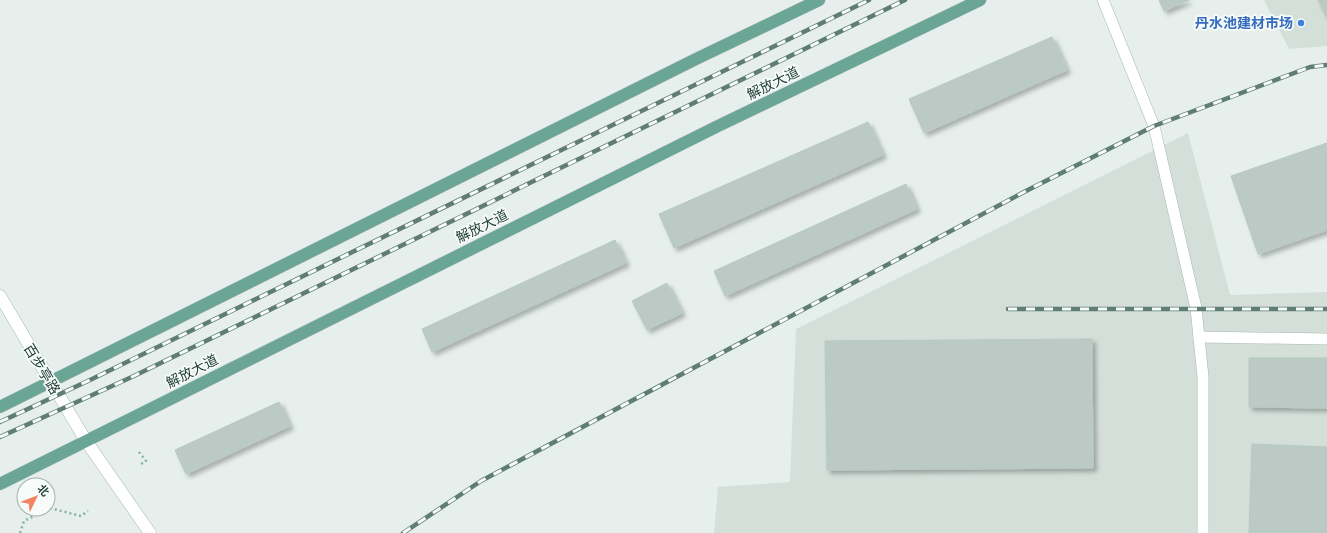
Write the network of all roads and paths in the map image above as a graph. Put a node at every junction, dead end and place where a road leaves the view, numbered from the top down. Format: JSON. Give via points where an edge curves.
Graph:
{"nodes":[{"id":1,"x":819,"y":0,"type":"edge"},
{"id":2,"x":980,"y":0,"type":"edge"},
{"id":3,"x":1103,"y":0,"type":"edge"},
{"id":4,"x":0,"y":296,"type":"edge"},
{"id":5,"x":1199,"y":337,"type":"junction"},
{"id":6,"x":1327,"y":339,"type":"edge"},
{"id":7,"x":50,"y":381,"type":"junction"},
{"id":8,"x":0,"y":406,"type":"edge"},
{"id":9,"x":86,"y":441,"type":"junction"},
{"id":10,"x":139,"y":452,"type":"dead end"},
{"id":11,"x":140,"y":464,"type":"dead end"},
{"id":12,"x":0,"y":484,"type":"edge"},
{"id":13,"x":56,"y":510,"type":"edge"},
{"id":14,"x":88,"y":511,"type":"dead end"},
{"id":15,"x":32,"y":517,"type":"edge"},
{"id":16,"x":20,"y":533,"type":"edge"},
{"id":17,"x":150,"y":533,"type":"edge"},
{"id":18,"x":1203,"y":533,"type":"edge"}],
"edges":[{"from":1,"to":7,"type":"main road"},
{"from":2,"to":9,"type":"main road","name":"解放大道","via":[[711,130]]},
{"from":3,"to":5,"type":"lane","via":[[1154,126],[1196,308]]},
{"from":4,"to":7,"type":"street","name":"百步亭路"},
{"from":5,"to":6,"type":"lane"},
{"from":5,"to":18,"type":"lane","via":[[1202,377]]},
{"from":7,"to":8,"type":"main road"},
{"from":7,"to":9,"type":"street","name":"百步亭路"},
{"from":9,"to":12,"type":"main road","name":"解放大道"},
{"from":9,"to":17,"type":"street","name":"百步亭路"},
{"from":10,"to":11,"type":"path","via":[[146,461]]},
{"from":13,"to":14,"type":"path","via":[[81,516]]},
{"from":15,"to":16,"type":"path","via":[[24,521]]}]}
